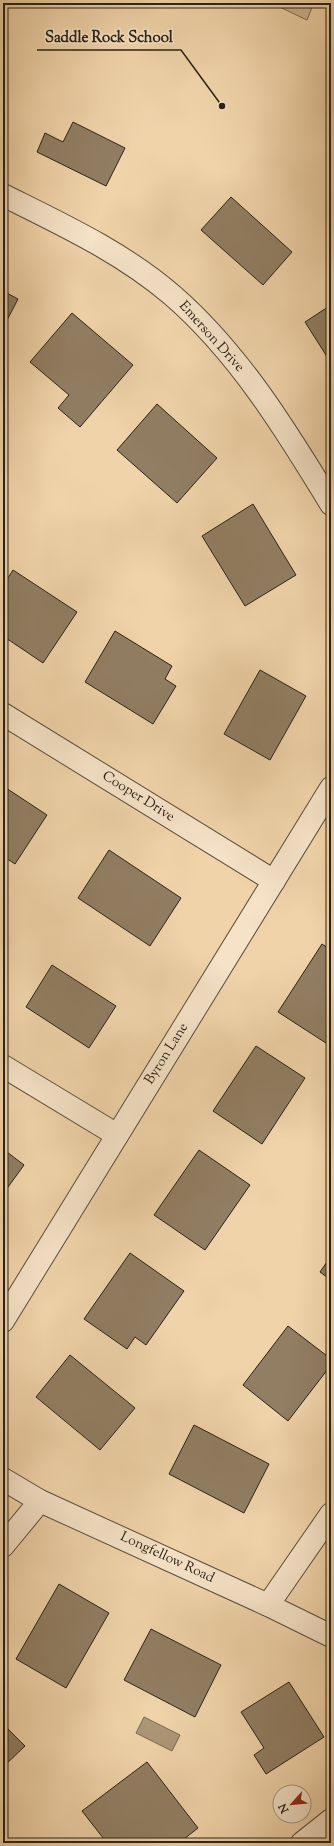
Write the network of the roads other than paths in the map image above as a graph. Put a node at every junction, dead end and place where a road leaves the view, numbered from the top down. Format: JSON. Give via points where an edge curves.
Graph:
{"nodes":[{"id":1,"x":3,"y":195,"type":"edge"},
{"id":2,"x":331,"y":504,"type":"edge"},
{"id":3,"x":3,"y":714,"type":"edge"},
{"id":4,"x":331,"y":788,"type":"edge"},
{"id":5,"x":274,"y":881,"type":"junction"},
{"id":6,"x":3,"y":1066,"type":"edge"},
{"id":7,"x":117,"y":1135,"type":"junction"},
{"id":8,"x":3,"y":1321,"type":"edge"},
{"id":9,"x":3,"y":1479,"type":"edge"},
{"id":10,"x":40,"y":1501,"type":"junction"},
{"id":11,"x":331,"y":1514,"type":"edge"},
{"id":12,"x":3,"y":1546,"type":"edge"},
{"id":13,"x":268,"y":1605,"type":"junction"},
{"id":14,"x":331,"y":1636,"type":"edge"},
{"id":15,"x":331,"y":1820,"type":"edge"},
{"id":16,"x":302,"y":1843,"type":"edge"}],
"edges":[{"from":1,"to":2,"type":"street","name":"Emerson Drive","via":[[75,231],[129,262],[172,295],[206,328],[238,366],[277,420]]},
{"from":3,"to":5,"type":"street","name":"Cooper Drive"},
{"from":4,"to":5,"type":"street","name":"Byron Lane"},
{"from":5,"to":7,"type":"street","name":"Byron Lane"},
{"from":6,"to":7,"type":"street"},
{"from":7,"to":8,"type":"street","name":"Byron Lane"},
{"from":9,"to":10,"type":"street","name":"Longfellow Road"},
{"from":10,"to":12,"type":"street"},
{"from":10,"to":13,"type":"street","name":"Longfellow Road"},
{"from":11,"to":13,"type":"street"},
{"from":13,"to":14,"type":"street","name":"Longfellow Road"},
{"from":15,"to":16,"type":"street"}]}
